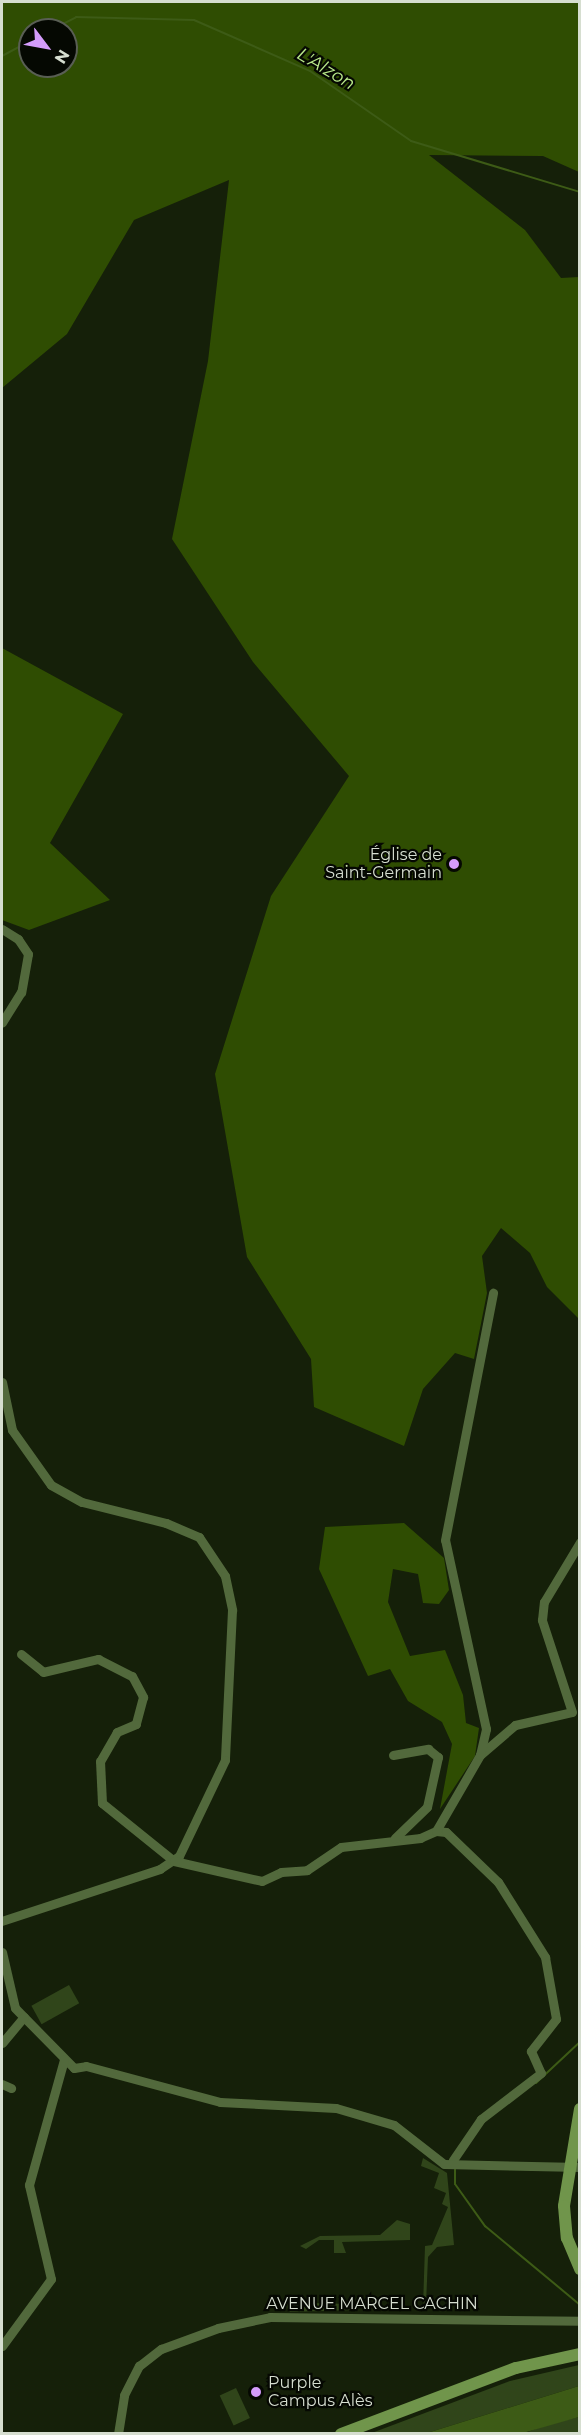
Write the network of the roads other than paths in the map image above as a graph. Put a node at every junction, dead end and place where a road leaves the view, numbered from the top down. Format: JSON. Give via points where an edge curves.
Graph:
{"nodes":[{"id":1,"x":2,"y":929,"type":"edge"},
{"id":2,"x":2,"y":1022,"type":"edge"},
{"id":3,"x":493,"y":1293,"type":"dead end"},
{"id":4,"x":2,"y":1382,"type":"edge"},
{"id":5,"x":579,"y":1542,"type":"edge"},
{"id":6,"x":21,"y":1654,"type":"dead end"},
{"id":7,"x":393,"y":1755,"type":"dead end"},
{"id":8,"x":480,"y":1755,"type":"junction"},
{"id":9,"x":436,"y":1831,"type":"junction"},
{"id":10,"x":395,"y":1838,"type":"junction"},
{"id":11,"x":174,"y":1861,"type":"junction"},
{"id":12,"x":2,"y":1921,"type":"edge"},
{"id":13,"x":2,"y":1952,"type":"edge"},
{"id":14,"x":24,"y":2017,"type":"junction"},
{"id":15,"x":2,"y":2043,"type":"edge"},
{"id":16,"x":64,"y":2060,"type":"junction"},
{"id":17,"x":2,"y":2084,"type":"edge"},
{"id":18,"x":11,"y":2088,"type":"dead end"},
{"id":19,"x":579,"y":2109,"type":"edge"},
{"id":20,"x":453,"y":2160,"type":"junction"},
{"id":21,"x":574,"y":2167,"type":"edge"},
{"id":22,"x":579,"y":2269,"type":"edge"},
{"id":23,"x":579,"y":2321,"type":"edge"},
{"id":24,"x":2,"y":2346,"type":"edge"},
{"id":25,"x":579,"y":2354,"type":"edge"},
{"id":26,"x":118,"y":2433,"type":"edge"},
{"id":27,"x":342,"y":2433,"type":"edge"}],
"edges":[{"from":1,"to":2,"type":"street","via":[[18,939],[28,954],[21,992]]},
{"from":3,"to":8,"type":"street","via":[[445,1540],[456,1606],[487,1717]]},
{"from":4,"to":11,"type":"street","via":[[12,1430],[62,1495],[166,1523],[199,1537],[225,1576],[232,1610],[225,1760]]},
{"from":5,"to":8,"type":"street","via":[[544,1602],[542,1620],[572,1712],[515,1725]]},
{"from":6,"to":11,"type":"street","via":[[43,1672],[98,1659],[132,1676],[143,1697],[136,1724],[117,1732],[100,1761],[102,1803]]},
{"from":7,"to":10,"type":"street","via":[[428,1749],[438,1757],[427,1807]]},
{"from":8,"to":9,"type":"street"},
{"from":9,"to":10,"type":"street","via":[[420,1838]]},
{"from":9,"to":20,"type":"street","via":[[446,1832],[507,1893],[545,1957],[556,2019],[531,2051],[541,2073],[481,2119]]},
{"from":10,"to":11,"type":"street","via":[[341,1847],[307,1870],[280,1872],[262,1881]]},
{"from":11,"to":12,"type":"street"},
{"from":13,"to":14,"type":"street","via":[[15,2008]]},
{"from":14,"to":15,"type":"street"},
{"from":14,"to":16,"type":"street"},
{"from":16,"to":20,"type":"street","via":[[74,2068],[86,2066],[220,2102],[336,2108],[394,2125],[444,2163]]},
{"from":16,"to":24,"type":"street","via":[[29,2186],[51,2279]]},
{"from":17,"to":18,"type":"street"},
{"from":19,"to":21,"type":"main road"},
{"from":20,"to":21,"type":"street"},
{"from":21,"to":22,"type":"main road","via":[[567,2238]]},
{"from":23,"to":26,"type":"street","name":"AVENUE MARCEL CACHIN","via":[[255,2319],[200,2334],[148,2358],[124,2395]]},
{"from":25,"to":27,"type":"main road","via":[[516,2368]]}]}
